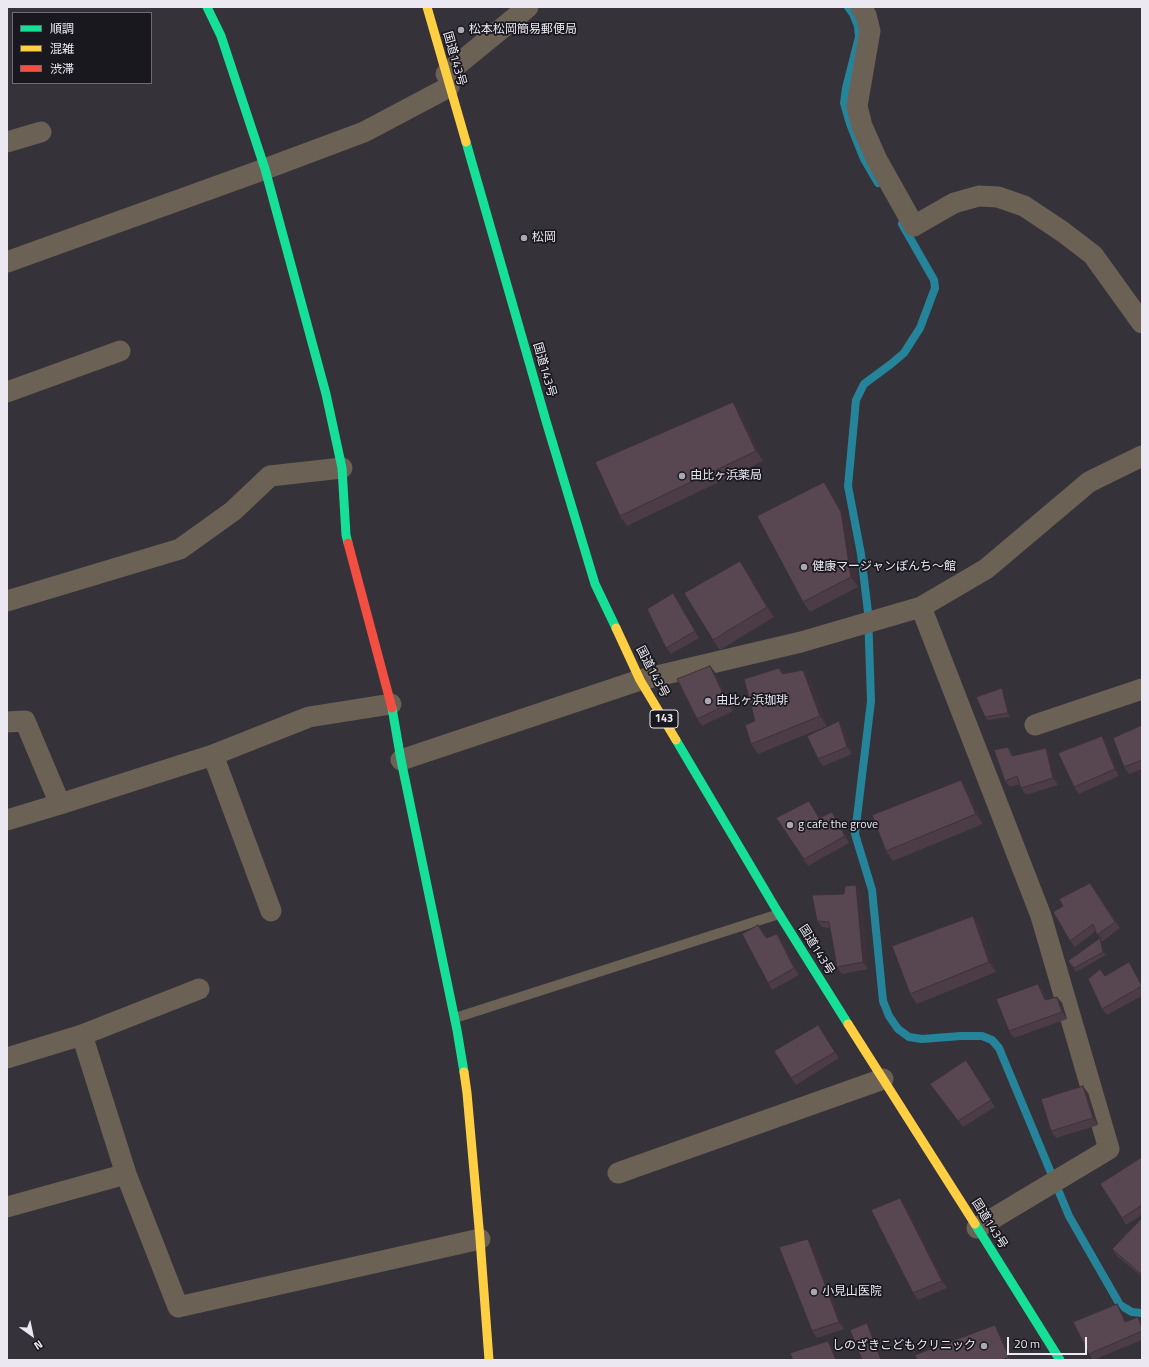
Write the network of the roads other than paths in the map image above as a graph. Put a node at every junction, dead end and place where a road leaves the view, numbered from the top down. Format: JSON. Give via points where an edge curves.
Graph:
{"nodes":[{"id":1,"x":207,"y":7,"type":"edge"},
{"id":2,"x":427,"y":7,"type":"edge"},
{"id":3,"x":528,"y":7,"type":"edge"},
{"id":4,"x":861,"y":7,"type":"edge"},
{"id":5,"x":448,"y":80,"type":"junction"},
{"id":6,"x":41,"y":132,"type":"dead end"},
{"id":7,"x":7,"y":142,"type":"edge"},
{"id":8,"x":265,"y":169,"type":"junction"},
{"id":9,"x":7,"y":262,"type":"edge"},
{"id":10,"x":1142,"y":323,"type":"edge"},
{"id":11,"x":120,"y":351,"type":"dead end"},
{"id":12,"x":7,"y":392,"type":"edge"},
{"id":13,"x":1142,"y":456,"type":"edge"},
{"id":14,"x":342,"y":468,"type":"junction"},
{"id":15,"x":7,"y":601,"type":"edge"},
{"id":16,"x":921,"y":608,"type":"junction"},
{"id":17,"x":640,"y":680,"type":"junction"},
{"id":18,"x":1142,"y":689,"type":"edge"},
{"id":19,"x":391,"y":704,"type":"junction"},
{"id":20,"x":7,"y":722,"type":"edge"},
{"id":21,"x":1035,"y":725,"type":"dead end"},
{"id":22,"x":213,"y":755,"type":"junction"},
{"id":23,"x":401,"y":760,"type":"junction"},
{"id":24,"x":60,"y":804,"type":"junction"},
{"id":25,"x":7,"y":820,"type":"edge"},
{"id":26,"x":271,"y":911,"type":"dead end"},
{"id":27,"x":779,"y":914,"type":"junction"},
{"id":28,"x":199,"y":989,"type":"dead end"},
{"id":29,"x":454,"y":1018,"type":"junction"},
{"id":30,"x":82,"y":1035,"type":"junction"},
{"id":31,"x":7,"y":1058,"type":"edge"},
{"id":32,"x":883,"y":1079,"type":"junction"},
{"id":33,"x":618,"y":1173,"type":"dead end"},
{"id":34,"x":126,"y":1174,"type":"junction"},
{"id":35,"x":7,"y":1207,"type":"edge"},
{"id":36,"x":977,"y":1228,"type":"junction"},
{"id":37,"x":480,"y":1239,"type":"junction"},
{"id":38,"x":489,"y":1360,"type":"edge"},
{"id":39,"x":1060,"y":1360,"type":"edge"}],
"edges":[{"from":1,"to":8,"type":"main road","via":[[221,36]]},
{"from":2,"to":5,"type":"main road","name":"国道143号","number":"143"},
{"from":3,"to":5,"type":"street"},
{"from":4,"to":10,"type":"street","via":[[870,31],[856,106],[877,160],[914,226],[954,203],[979,196],[998,197],[1024,206],[1093,255]]},
{"from":5,"to":8,"type":"street","via":[[364,132]]},
{"from":5,"to":17,"type":"main road","name":"国道143号","number":"143","via":[[595,584]]},
{"from":6,"to":7,"type":"street"},
{"from":8,"to":9,"type":"street"},
{"from":8,"to":14,"type":"main road","via":[[326,394]]},
{"from":11,"to":12,"type":"street"},
{"from":13,"to":16,"type":"street","via":[[1090,482],[986,569]]},
{"from":14,"to":15,"type":"street","via":[[270,476],[233,512],[180,549]]},
{"from":14,"to":19,"type":"main road","via":[[346,535]]},
{"from":16,"to":17,"type":"street","via":[[801,642]]},
{"from":16,"to":36,"type":"street","via":[[1041,916],[1109,1149]]},
{"from":17,"to":23,"type":"street"},
{"from":17,"to":27,"type":"main road","name":"国道143号","number":"143"},
{"from":18,"to":21,"type":"street"},
{"from":19,"to":22,"type":"street","via":[[309,717]]},
{"from":19,"to":23,"type":"main road"},
{"from":20,"to":24,"type":"street","via":[[24,721]]},
{"from":22,"to":24,"type":"street"},
{"from":22,"to":26,"type":"street"},
{"from":23,"to":29,"type":"main road"},
{"from":24,"to":25,"type":"street"},
{"from":27,"to":29,"type":"lane"},
{"from":27,"to":32,"type":"main road","name":"国道143号","number":"143"},
{"from":28,"to":30,"type":"street"},
{"from":29,"to":37,"type":"main road","via":[[467,1093]]},
{"from":30,"to":31,"type":"street"},
{"from":30,"to":34,"type":"street"},
{"from":32,"to":33,"type":"street"},
{"from":32,"to":36,"type":"main road","name":"国道143号","number":"143"},
{"from":34,"to":35,"type":"street"},
{"from":34,"to":37,"type":"street","via":[[178,1307]]},
{"from":36,"to":39,"type":"main road","name":"国道143号","number":"143"},
{"from":37,"to":38,"type":"main road"}]}
